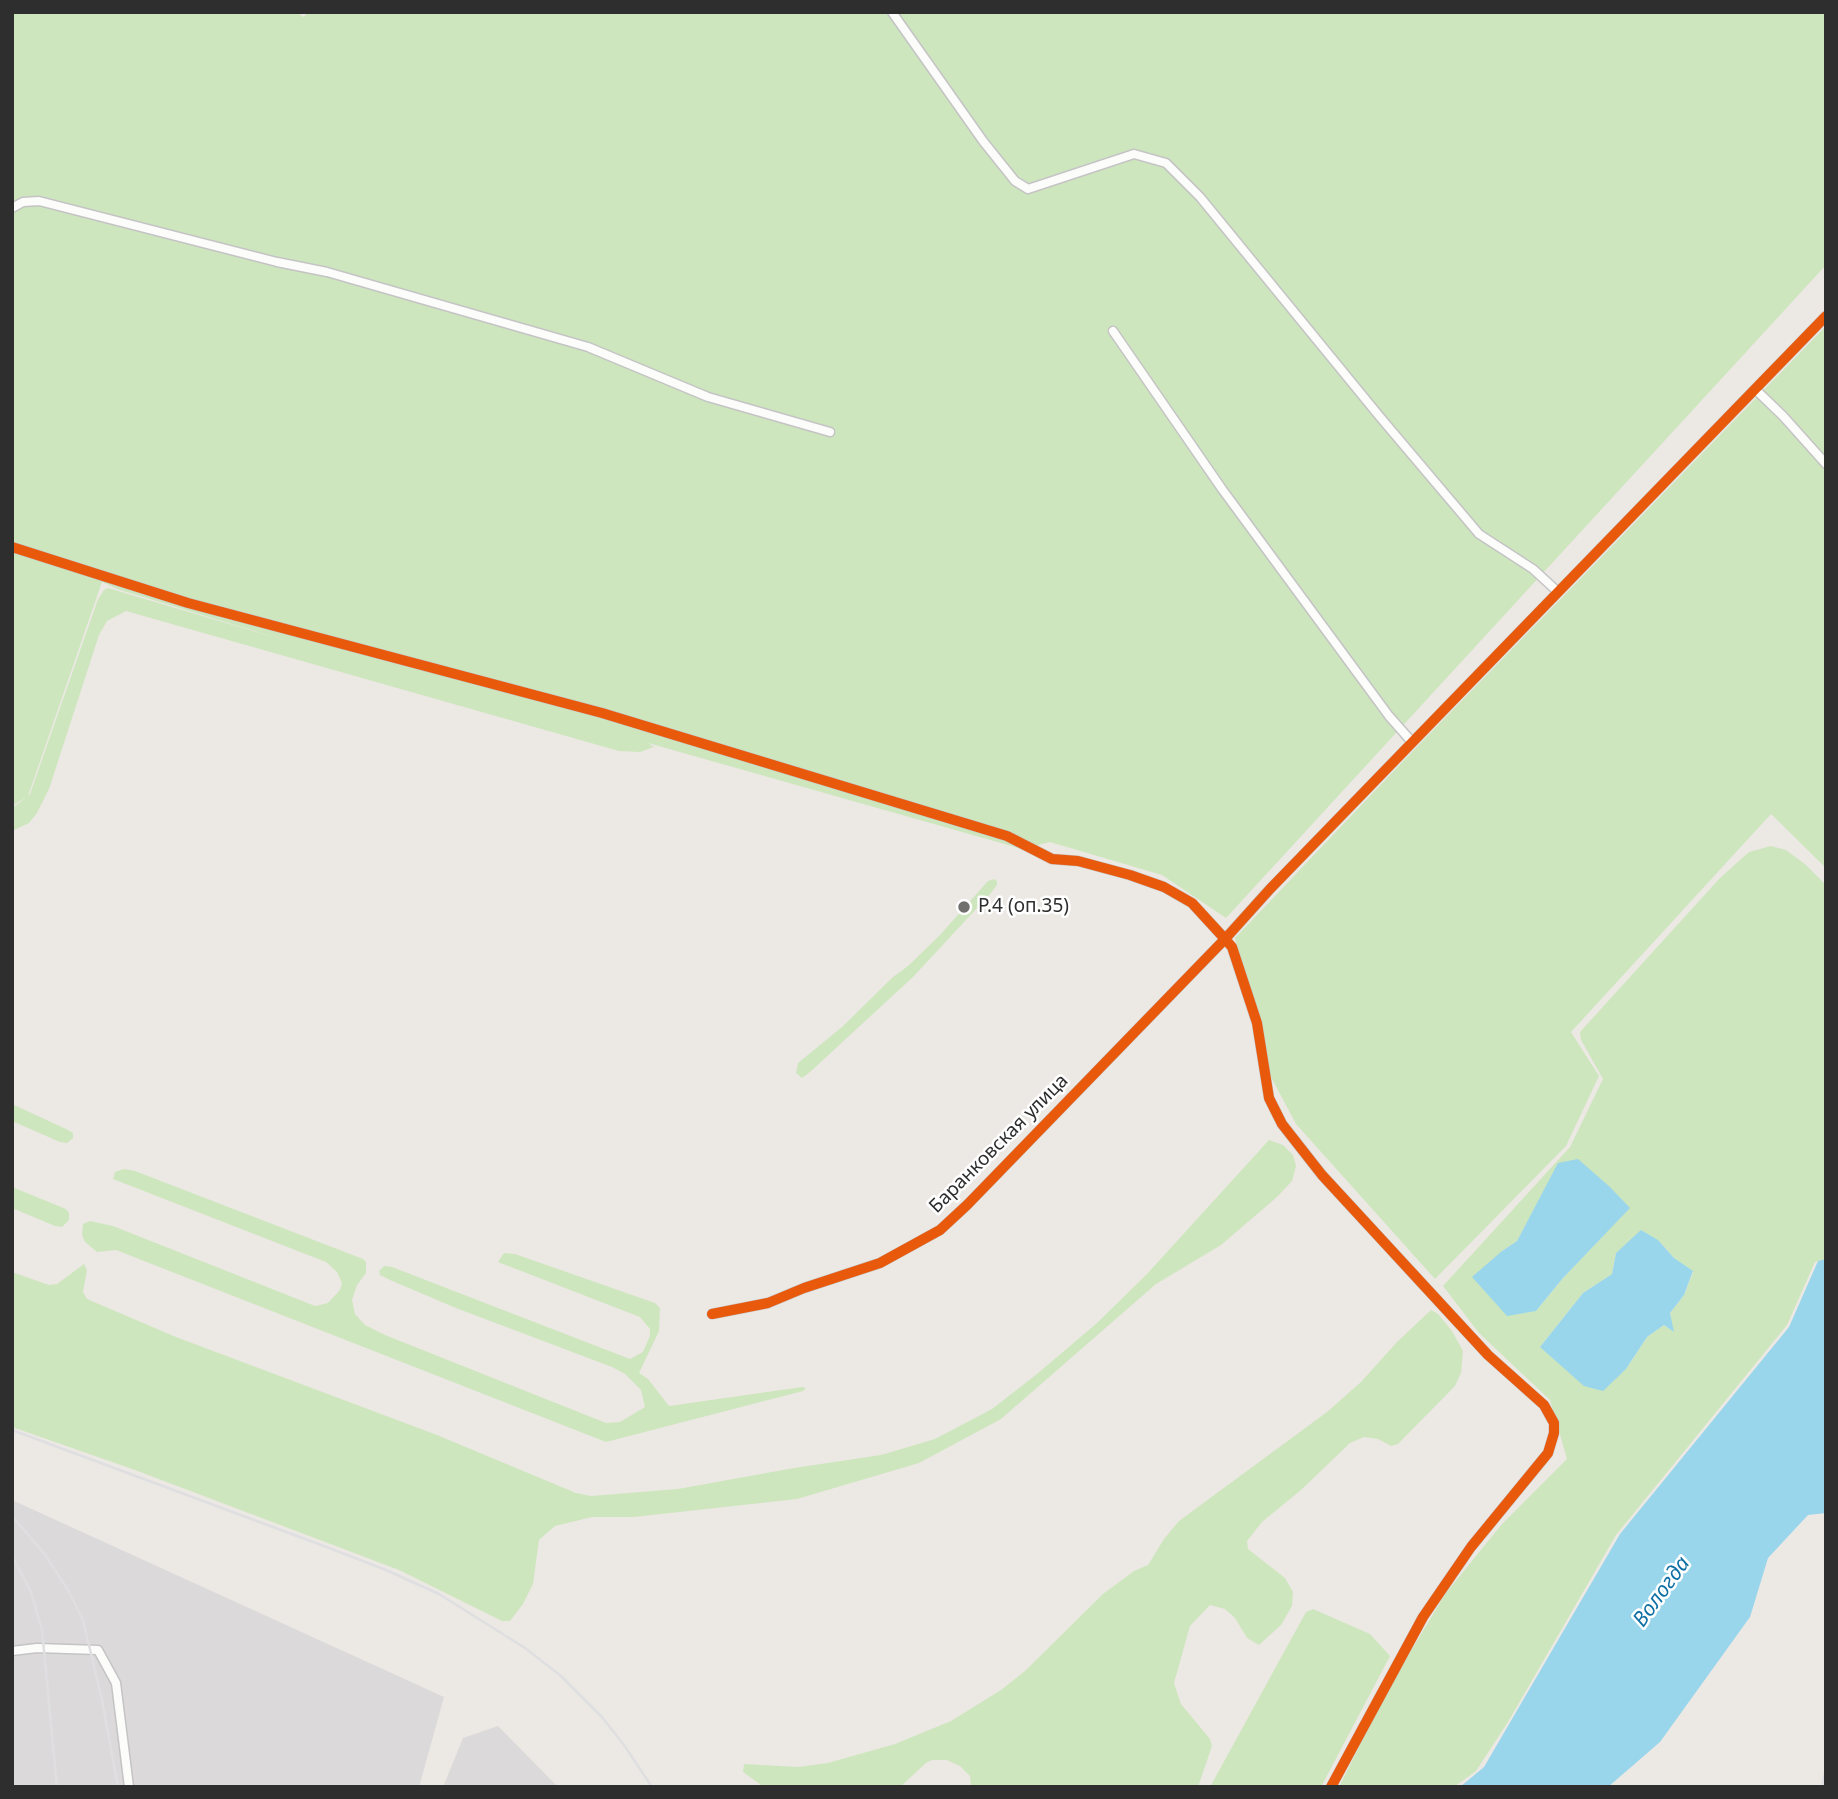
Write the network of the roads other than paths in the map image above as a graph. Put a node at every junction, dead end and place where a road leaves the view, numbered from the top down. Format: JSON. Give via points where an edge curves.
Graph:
{"nodes":[{"id":1,"x":891,"y":12,"type":"edge"},
{"id":2,"x":12,"y":208,"type":"edge"},
{"id":3,"x":1826,"y":316,"type":"edge"},
{"id":4,"x":1113,"y":331,"type":"dead end"},
{"id":5,"x":1755,"y":388,"type":"junction"},
{"id":6,"x":830,"y":432,"type":"dead end"},
{"id":7,"x":1826,"y":464,"type":"edge"},
{"id":8,"x":12,"y":547,"type":"edge"},
{"id":9,"x":1558,"y":592,"type":"junction"},
{"id":10,"x":1412,"y":742,"type":"junction"},
{"id":11,"x":1225,"y":939,"type":"junction"},
{"id":12,"x":712,"y":1314,"type":"dead end"},
{"id":13,"x":12,"y":1651,"type":"edge"},
{"id":14,"x":129,"y":1787,"type":"edge"},
{"id":15,"x":1331,"y":1787,"type":"edge"}],
"edges":[{"from":1,"to":9,"type":"street","via":[[983,141],[1015,181],[1028,189],[1134,154],[1166,163],[1200,197],[1479,534],[1533,569]]},
{"from":2,"to":6,"type":"street","via":[[39,201],[327,272],[588,347],[708,397]]},
{"from":3,"to":5,"type":"street","name":"Баранковская улица"},
{"from":4,"to":10,"type":"street","via":[[1222,489]]},
{"from":5,"to":7,"type":"street"},
{"from":5,"to":9,"type":"street","name":"Баранковская улица"},
{"from":8,"to":11,"type":"street","via":[[176,599],[602,713],[1007,836],[1052,859],[1130,875],[1192,903]]},
{"from":9,"to":10,"type":"street","name":"Баранковская улица"},
{"from":10,"to":11,"type":"street","name":"Баранковская улица"},
{"from":11,"to":12,"type":"street","name":"Баранковская улица","via":[[940,1230],[880,1263],[768,1303]]},
{"from":11,"to":15,"type":"street","via":[[1232,947],[1257,1023],[1269,1098],[1282,1124],[1322,1175],[1488,1355],[1544,1405],[1554,1423],[1552,1444],[1542,1462],[1471,1547],[1423,1617]]},
{"from":13,"to":14,"type":"street","via":[[98,1650],[116,1682]]}]}
